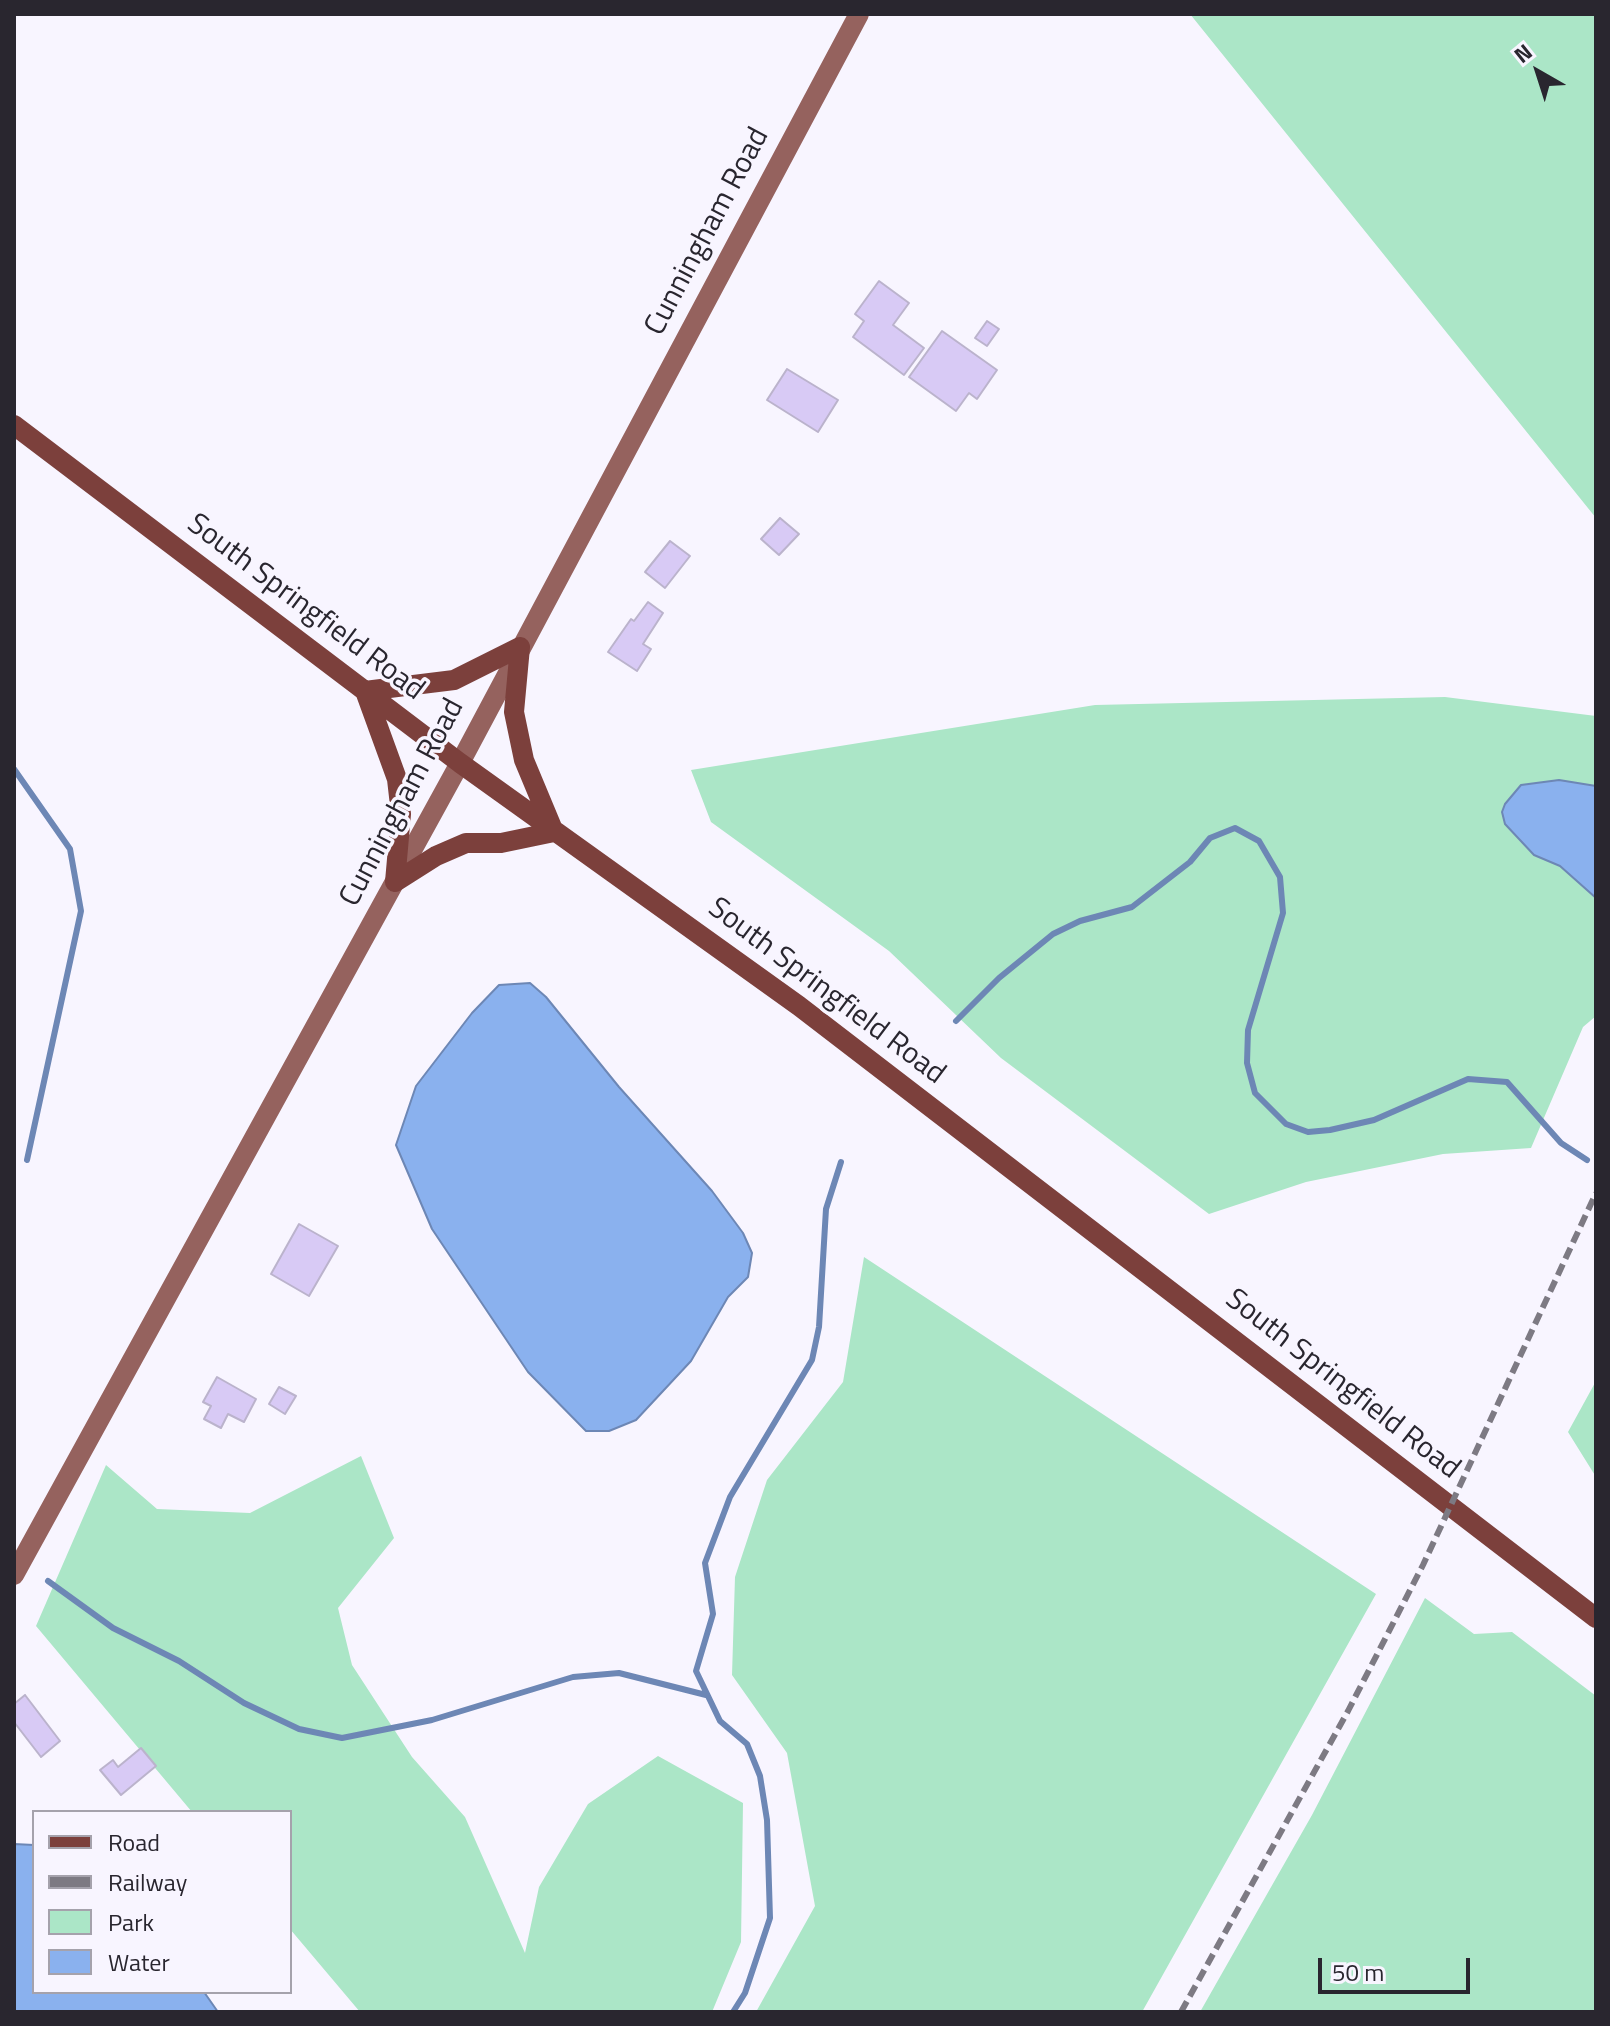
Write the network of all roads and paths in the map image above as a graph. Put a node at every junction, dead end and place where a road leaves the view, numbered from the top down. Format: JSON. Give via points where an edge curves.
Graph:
{"nodes":[{"id":1,"x":859,"y":14,"type":"edge"},
{"id":2,"x":14,"y":425,"type":"edge"},
{"id":3,"x":520,"y":647,"type":"junction"},
{"id":4,"x":365,"y":691,"type":"junction"},
{"id":5,"x":460,"y":763,"type":"junction"},
{"id":6,"x":554,"y":832,"type":"junction"},
{"id":7,"x":395,"y":882,"type":"junction"},
{"id":8,"x":14,"y":1575,"type":"edge"},
{"id":9,"x":1596,"y":1618,"type":"edge"}],
"edges":[{"from":1,"to":3,"type":"main road","name":"Cunningham Road"},
{"from":2,"to":4,"type":"main road","name":"South Springfield Road"},
{"from":3,"to":4,"type":"main road","via":[[454,680]]},
{"from":3,"to":5,"type":"main road","name":"Cunningham Road"},
{"from":3,"to":6,"type":"main road","via":[[514,712],[524,760]]},
{"from":4,"to":5,"type":"main road","name":"South Springfield Road"},
{"from":4,"to":7,"type":"main road","via":[[397,779],[401,814]]},
{"from":5,"to":6,"type":"main road","name":"South Springfield Road"},
{"from":5,"to":7,"type":"main road","name":"Cunningham Road"},
{"from":6,"to":7,"type":"main road","via":[[501,843],[466,843]]},
{"from":6,"to":9,"type":"main road","name":"South Springfield Road","via":[[812,1016]]},
{"from":7,"to":8,"type":"main road","name":"Cunningham Road"}]}
